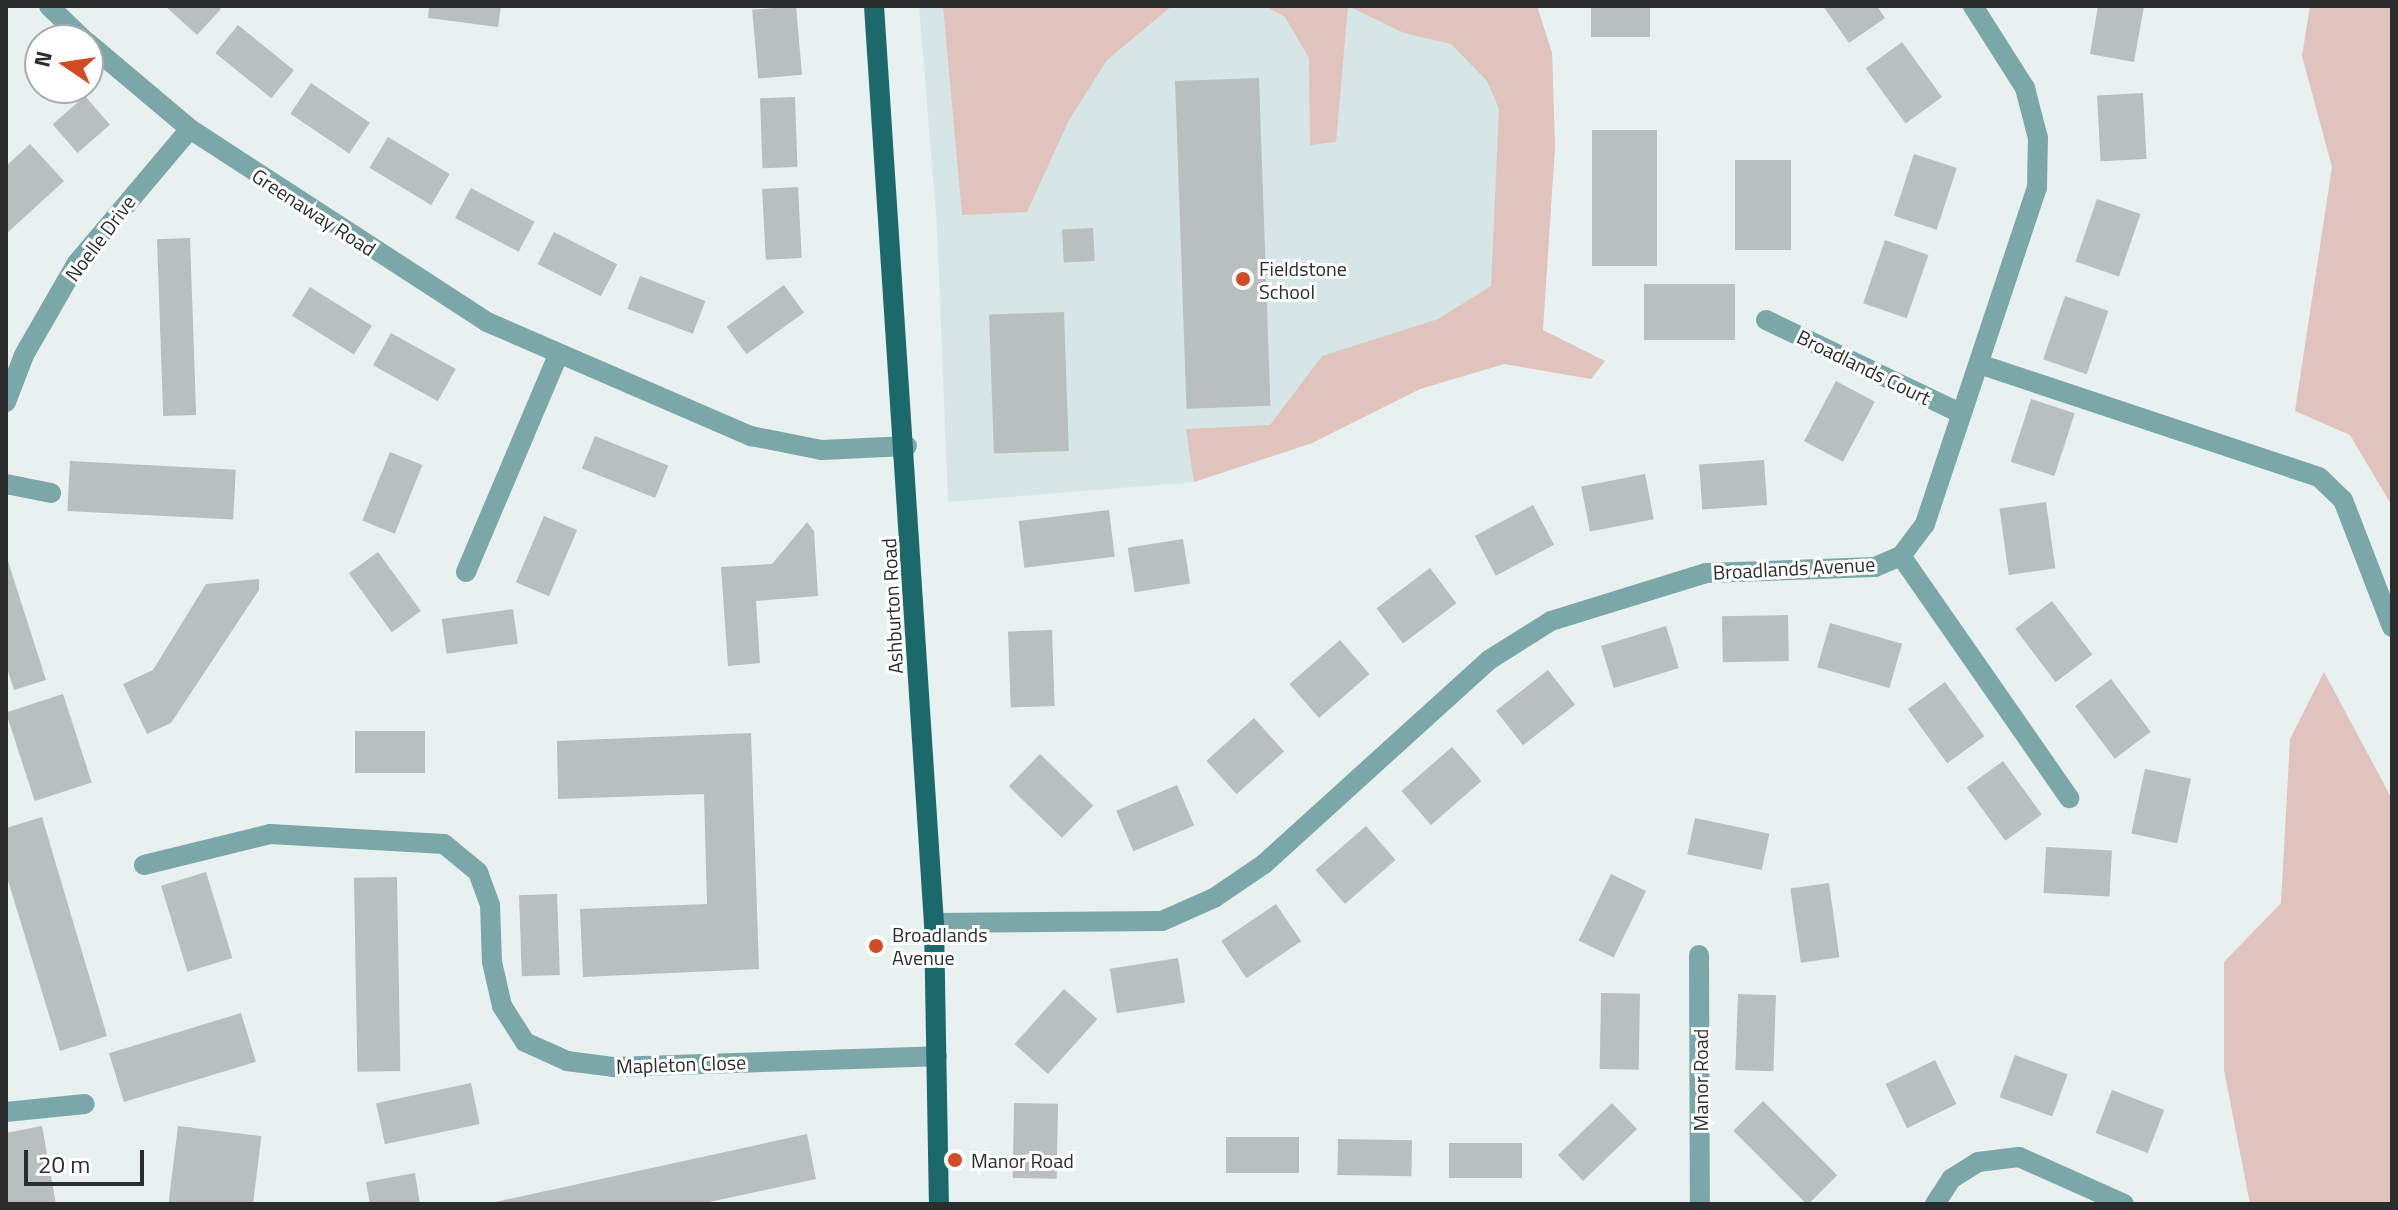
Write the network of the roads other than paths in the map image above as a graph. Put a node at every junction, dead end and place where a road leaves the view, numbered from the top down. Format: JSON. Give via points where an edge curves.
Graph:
{"nodes":[{"id":1,"x":49,"y":6,"type":"edge"},
{"id":2,"x":874,"y":6,"type":"edge"},
{"id":3,"x":1973,"y":6,"type":"edge"},
{"id":4,"x":68,"y":24,"type":"edge"},
{"id":5,"x":104,"y":57,"type":"edge"},
{"id":6,"x":190,"y":129,"type":"junction"},
{"id":7,"x":1766,"y":320,"type":"dead end"},
{"id":8,"x":558,"y":355,"type":"junction"},
{"id":9,"x":1979,"y":364,"type":"junction"},
{"id":10,"x":6,"y":402,"type":"edge"},
{"id":11,"x":1962,"y":414,"type":"junction"},
{"id":12,"x":907,"y":446,"type":"junction"},
{"id":13,"x":6,"y":484,"type":"edge"},
{"id":14,"x":51,"y":493,"type":"dead end"},
{"id":15,"x":1901,"y":556,"type":"junction"},
{"id":16,"x":466,"y":572,"type":"dead end"},
{"id":17,"x":2392,"y":627,"type":"edge"},
{"id":18,"x":2069,"y":798,"type":"dead end"},
{"id":19,"x":144,"y":865,"type":"dead end"},
{"id":20,"x":934,"y":923,"type":"junction"},
{"id":21,"x":1699,"y":955,"type":"dead end"},
{"id":22,"x":937,"y":1056,"type":"junction"},
{"id":23,"x":85,"y":1104,"type":"dead end"},
{"id":24,"x":6,"y":1112,"type":"edge"},
{"id":25,"x":939,"y":1204,"type":"edge"},
{"id":26,"x":1700,"y":1204,"type":"edge"},
{"id":27,"x":1935,"y":1204,"type":"edge"},
{"id":28,"x":2124,"y":1204,"type":"edge"}],
"edges":[{"from":1,"to":4,"type":"street","name":"Greenaway Road"},
{"from":2,"to":12,"type":"main road","name":"Ashburton Road"},
{"from":3,"to":9,"type":"street","name":"Broadlands Avenue","via":[[2025,88],[2038,138],[2037,188]]},
{"from":5,"to":6,"type":"street","name":"Greenaway Road"},
{"from":6,"to":8,"type":"street","name":"Greenaway Road","via":[[487,322]]},
{"from":6,"to":10,"type":"street","name":"Noelle Drive","via":[[77,263],[24,355]]},
{"from":7,"to":11,"type":"street","name":"Broadlands Court"},
{"from":8,"to":12,"type":"street","name":"Greenaway Road","via":[[751,436],[822,450]]},
{"from":8,"to":16,"type":"street"},
{"from":9,"to":11,"type":"street","name":"Broadlands Avenue"},
{"from":9,"to":17,"type":"street","via":[[2319,477],[2343,500]]},
{"from":11,"to":15,"type":"street","name":"Broadlands Avenue","via":[[1925,524]]},
{"from":12,"to":20,"type":"main road","name":"Ashburton Road"},
{"from":13,"to":14,"type":"street"},
{"from":15,"to":18,"type":"street","name":"Broadlands Avenue"},
{"from":15,"to":20,"type":"street","name":"Broadlands Avenue","via":[[1875,567],[1706,573],[1551,621],[1489,660],[1264,864],[1214,898],[1162,921]]},
{"from":19,"to":22,"type":"street","name":"Mapleton Close","via":[[270,834],[444,844],[478,872],[486,894],[502,1006],[525,1042],[567,1061],[613,1067]]},
{"from":20,"to":22,"type":"main road","name":"Ashburton Road"},
{"from":21,"to":26,"type":"street","name":"Manor Road"},
{"from":22,"to":25,"type":"main road","name":"Ashburton Road"},
{"from":23,"to":24,"type":"street"},
{"from":27,"to":28,"type":"street","via":[[1951,1179],[1978,1162],[2019,1157]]}]}
